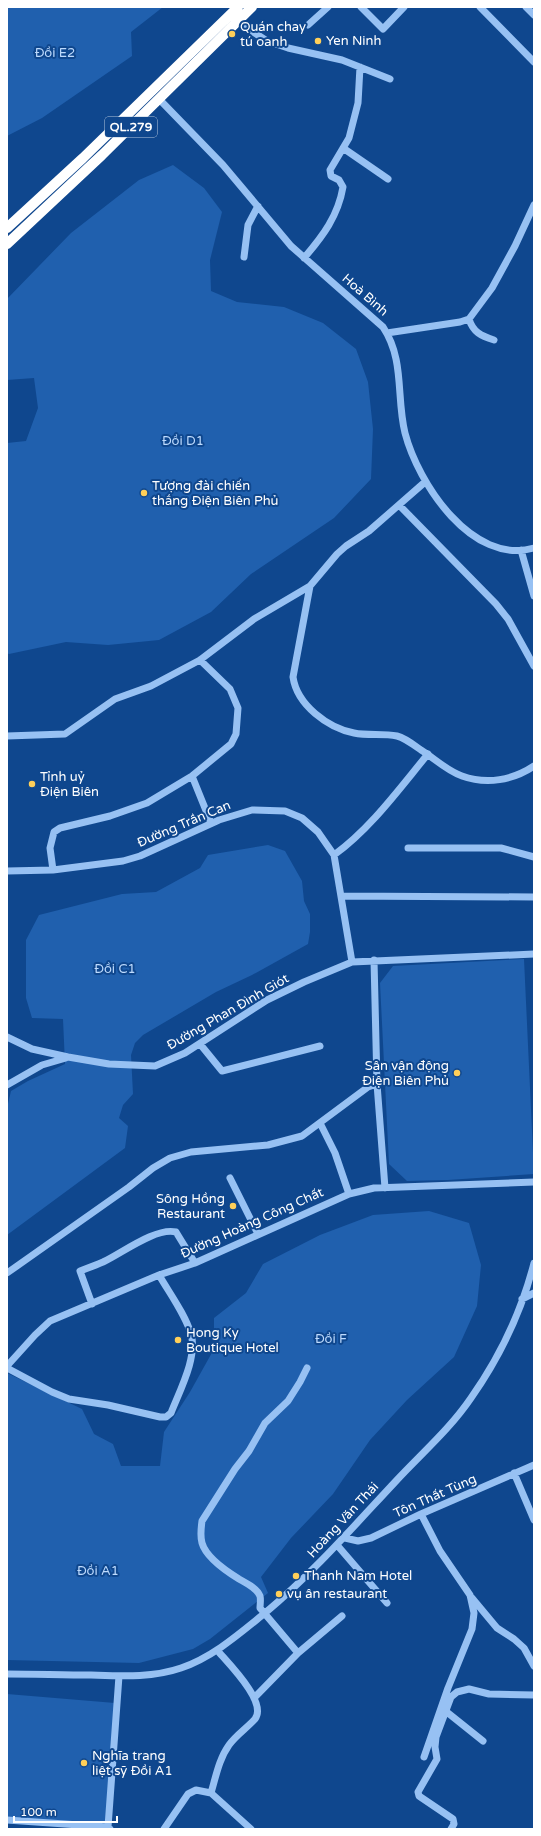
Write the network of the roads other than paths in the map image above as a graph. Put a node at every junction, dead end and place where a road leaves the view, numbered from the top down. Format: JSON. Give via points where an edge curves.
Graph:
{"nodes":[{"id":1,"x":328,"y":7,"type":"edge"},
{"id":2,"x":361,"y":7,"type":"edge"},
{"id":3,"x":404,"y":7,"type":"edge"},
{"id":4,"x":480,"y":7,"type":"edge"},
{"id":5,"x":526,"y":7,"type":"edge"},
{"id":6,"x":244,"y":8,"type":"edge"},
{"id":7,"x":534,"y":15,"type":"edge"},
{"id":8,"x":234,"y":18,"type":"junction"},
{"id":9,"x":308,"y":25,"type":"dead end"},
{"id":10,"x":534,"y":62,"type":"edge"},
{"id":11,"x":360,"y":66,"type":"junction"},
{"id":12,"x":390,"y":79,"type":"dead end"},
{"id":13,"x":159,"y":99,"type":"junction"},
{"id":14,"x":343,"y":148,"type":"junction"},
{"id":15,"x":388,"y":179,"type":"dead end"},
{"id":16,"x":534,"y":205,"type":"edge"},
{"id":17,"x":258,"y":206,"type":"junction"},
{"id":18,"x":8,"y":224,"type":"edge"},
{"id":19,"x":7,"y":244,"type":"edge"},
{"id":20,"x":244,"y":257,"type":"dead end"},
{"id":21,"x":304,"y":258,"type":"junction"},
{"id":22,"x":469,"y":319,"type":"junction"},
{"id":23,"x":387,"y":333,"type":"junction"},
{"id":24,"x":494,"y":340,"type":"dead end"},
{"id":25,"x":425,"y":482,"type":"junction"},
{"id":26,"x":400,"y":506,"type":"junction"},
{"id":27,"x":534,"y":548,"type":"edge"},
{"id":28,"x":521,"y":550,"type":"junction"},
{"id":29,"x":310,"y":586,"type":"junction"},
{"id":30,"x":534,"y":596,"type":"edge"},
{"id":31,"x":200,"y":660,"type":"junction"},
{"id":32,"x":534,"y":666,"type":"edge"},
{"id":33,"x":7,"y":736,"type":"edge"},
{"id":34,"x":428,"y":754,"type":"junction"},
{"id":35,"x":534,"y":766,"type":"edge"},
{"id":36,"x":192,"y":776,"type":"junction"},
{"id":37,"x":211,"y":823,"type":"junction"},
{"id":38,"x":408,"y":848,"type":"dead end"},
{"id":39,"x":334,"y":855,"type":"junction"},
{"id":40,"x":534,"y":857,"type":"edge"},
{"id":41,"x":52,"y":870,"type":"junction"},
{"id":42,"x":7,"y":871,"type":"edge"},
{"id":43,"x":342,"y":896,"type":"junction"},
{"id":44,"x":534,"y":897,"type":"edge"},
{"id":45,"x":534,"y":954,"type":"edge"},
{"id":46,"x":374,"y":960,"type":"junction"},
{"id":47,"x":352,"y":962,"type":"junction"},
{"id":48,"x":7,"y":1037,"type":"edge"},
{"id":49,"x":200,"y":1044,"type":"junction"},
{"id":50,"x":320,"y":1046,"type":"dead end"},
{"id":51,"x":68,"y":1057,"type":"junction"},
{"id":52,"x":377,"y":1084,"type":"junction"},
{"id":53,"x":7,"y":1085,"type":"edge"},
{"id":54,"x":320,"y":1123,"type":"junction"},
{"id":55,"x":230,"y":1178,"type":"dead end"},
{"id":56,"x":534,"y":1182,"type":"edge"},
{"id":57,"x":385,"y":1188,"type":"junction"},
{"id":58,"x":349,"y":1194,"type":"junction"},
{"id":59,"x":258,"y":1234,"type":"junction"},
{"id":60,"x":195,"y":1263,"type":"junction"},
{"id":61,"x":534,"y":1263,"type":"edge"},
{"id":62,"x":7,"y":1273,"type":"edge"},
{"id":63,"x":159,"y":1275,"type":"junction"},
{"id":64,"x":534,"y":1293,"type":"edge"},
{"id":65,"x":522,"y":1299,"type":"junction"},
{"id":66,"x":92,"y":1304,"type":"junction"},
{"id":67,"x":7,"y":1367,"type":"edge"},
{"id":68,"x":307,"y":1368,"type":"dead end"},
{"id":69,"x":534,"y":1465,"type":"edge"},
{"id":70,"x":514,"y":1473,"type":"junction"},
{"id":71,"x":421,"y":1514,"type":"junction"},
{"id":72,"x":534,"y":1520,"type":"edge"},
{"id":73,"x":344,"y":1538,"type":"junction"},
{"id":74,"x":337,"y":1545,"type":"junction"},
{"id":75,"x":470,"y":1595,"type":"junction"},
{"id":76,"x":387,"y":1603,"type":"dead end"},
{"id":77,"x":264,"y":1613,"type":"junction"},
{"id":78,"x":342,"y":1616,"type":"dead end"},
{"id":79,"x":217,"y":1650,"type":"junction"},
{"id":80,"x":298,"y":1653,"type":"junction"},
{"id":81,"x":534,"y":1666,"type":"edge"},
{"id":82,"x":7,"y":1674,"type":"edge"},
{"id":83,"x":119,"y":1676,"type":"junction"},
{"id":84,"x":534,"y":1695,"type":"edge"},
{"id":85,"x":254,"y":1698,"type":"junction"},
{"id":86,"x":444,"y":1709,"type":"junction"},
{"id":87,"x":483,"y":1741,"type":"dead end"},
{"id":88,"x":424,"y":1757,"type":"dead end"},
{"id":89,"x":211,"y":1793,"type":"junction"},
{"id":90,"x":7,"y":1820,"type":"edge"},
{"id":91,"x":25,"y":1825,"type":"edge"},
{"id":92,"x":109,"y":1828,"type":"edge"},
{"id":93,"x":164,"y":1829,"type":"edge"},
{"id":94,"x":251,"y":1829,"type":"edge"},
{"id":95,"x":451,"y":1829,"type":"edge"}],
"edges":[{"from":1,"to":9,"type":"street"},
{"from":2,"to":3,"type":"street","via":[[383,29]]},
{"from":4,"to":10,"type":"street"},
{"from":5,"to":7,"type":"street"},
{"from":6,"to":8,"type":"highway","number":"QL.279"},
{"from":8,"to":11,"type":"street","via":[[267,41]]},
{"from":8,"to":13,"type":"highway","number":"QL.279"},
{"from":8,"to":18,"type":"highway","number":"QL.279"},
{"from":11,"to":12,"type":"street"},
{"from":11,"to":14,"type":"street","via":[[358,103],[349,138]]},
{"from":13,"to":17,"type":"street","name":"Hoà Bình","via":[[223,165]]},
{"from":13,"to":19,"type":"highway","number":"QL.279"},
{"from":14,"to":15,"type":"street"},
{"from":14,"to":21,"type":"street","via":[[330,170],[331,176],[339,180],[343,187],[342,194],[326,232]]},
{"from":16,"to":22,"type":"street","via":[[492,288]]},
{"from":17,"to":20,"type":"street","via":[[248,225]]},
{"from":17,"to":21,"type":"street","name":"Hoà Bình"},
{"from":21,"to":23,"type":"street","name":"Hoà Bình"},
{"from":22,"to":23,"type":"street"},
{"from":22,"to":24,"type":"street","via":[[476,332]]},
{"from":23,"to":25,"type":"street","name":"Hoà Bình","via":[[399,367],[405,433],[410,451]]},
{"from":25,"to":26,"type":"street"},
{"from":25,"to":28,"type":"street","name":"Hoà Bình","via":[[441,505],[470,533],[497,547]]},
{"from":26,"to":29,"type":"street","via":[[346,546]]},
{"from":26,"to":32,"type":"street","via":[[496,604],[508,619]]},
{"from":27,"to":28,"type":"street","name":"Hoà Bình"},
{"from":28,"to":30,"type":"street"},
{"from":29,"to":31,"type":"street","via":[[254,619]]},
{"from":29,"to":34,"type":"street","via":[[293,677],[294,685],[306,706],[331,725],[355,733],[398,736]]},
{"from":31,"to":33,"type":"street","via":[[151,686],[115,699],[65,734]]},
{"from":31,"to":36,"type":"street","via":[[230,689],[238,708],[238,722],[231,744]]},
{"from":34,"to":35,"type":"street","via":[[461,776],[480,780],[504,780]]},
{"from":34,"to":39,"type":"street","via":[[382,809],[355,838]]},
{"from":36,"to":37,"type":"street"},
{"from":36,"to":41,"type":"street","via":[[147,803],[110,816],[60,828],[54,832],[50,848]]},
{"from":37,"to":39,"type":"street","name":"Đường Trần Can","via":[[252,810],[285,811],[302,818],[318,832]]},
{"from":37,"to":41,"type":"street","name":"Đường Trần Can","via":[[140,856],[123,861]]},
{"from":38,"to":40,"type":"street","via":[[501,848]]},
{"from":39,"to":43,"type":"street","name":"Đường Trần Can"},
{"from":41,"to":42,"type":"street","name":"Đường Trần Can"},
{"from":43,"to":44,"type":"street"},
{"from":43,"to":47,"type":"street","name":"Đường Trần Can"},
{"from":45,"to":46,"type":"street","name":"Đường Phan Đình Giót"},
{"from":46,"to":47,"type":"street","name":"Đường Phan Đình Giót"},
{"from":46,"to":52,"type":"street"},
{"from":47,"to":49,"type":"street","name":"Đường Phan Đình Giót","via":[[267,1000]]},
{"from":48,"to":51,"type":"street","name":"Đường Phan Đình Giót","via":[[32,1049]]},
{"from":49,"to":50,"type":"street","via":[[222,1072]]},
{"from":49,"to":51,"type":"street","name":"Đường Phan Đình Giót","via":[[155,1066],[109,1064]]},
{"from":51,"to":53,"type":"street","via":[[42,1065]]},
{"from":52,"to":54,"type":"street","via":[[368,1087]]},
{"from":52,"to":57,"type":"street"},
{"from":54,"to":58,"type":"street","via":[[332,1147]]},
{"from":54,"to":62,"type":"street","via":[[302,1136],[288,1141],[191,1152],[170,1158]]},
{"from":55,"to":59,"type":"street"},
{"from":56,"to":57,"type":"street","name":"Đường Hoàng Công Chất"},
{"from":57,"to":58,"type":"street","name":"Đường Hoàng Công Chất"},
{"from":58,"to":59,"type":"street","name":"Đường Hoàng Công Chất"},
{"from":59,"to":60,"type":"street","name":"Đường Hoàng Công Chất"},
{"from":60,"to":63,"type":"street","name":"Đường Hoàng Công Chất"},
{"from":60,"to":66,"type":"street","via":[[176,1232],[170,1230],[156,1234],[80,1271]]},
{"from":61,"to":65,"type":"street","name":"Hoàng Văn Thái"},
{"from":63,"to":66,"type":"street","name":"Đường Hoàng Công Chất"},
{"from":63,"to":67,"type":"street","via":[[188,1326],[192,1341],[184,1380],[168,1415],[160,1417],[69,1399]]},
{"from":64,"to":65,"type":"street"},
{"from":65,"to":73,"type":"street","name":"Hoàng Văn Thái","via":[[502,1345],[471,1399]]},
{"from":66,"to":67,"type":"street","name":"Đường Hoàng Công Chất","via":[[50,1322]]},
{"from":68,"to":77,"type":"street","via":[[288,1400],[265,1423],[202,1521],[201,1542],[205,1550],[232,1574],[253,1588],[261,1598],[260,1608]]},
{"from":69,"to":70,"type":"street","name":"Tôn Thất Tùng"},
{"from":70,"to":71,"type":"street","name":"Tôn Thất Tùng"},
{"from":70,"to":72,"type":"street"},
{"from":71,"to":73,"type":"street","name":"Tôn Thất Tùng","via":[[371,1538],[358,1541]]},
{"from":71,"to":75,"type":"street","via":[[440,1551]]},
{"from":73,"to":74,"type":"street","name":"Hoàng Văn Thái"},
{"from":74,"to":76,"type":"street"},
{"from":74,"to":77,"type":"street","name":"Hoàng Văn Thái","via":[[291,1592]]},
{"from":75,"to":81,"type":"street","via":[[496,1628],[524,1648]]},
{"from":75,"to":86,"type":"street","via":[[474,1613],[472,1629]]},
{"from":77,"to":79,"type":"street","name":"Hoàng Văn Thái"},
{"from":77,"to":80,"type":"street"},
{"from":78,"to":80,"type":"street"},
{"from":79,"to":83,"type":"street","name":"Hoàng Văn Thái","via":[[191,1664],[167,1672]]},
{"from":79,"to":85,"type":"street","via":[[245,1683]]},
{"from":80,"to":85,"type":"street"},
{"from":82,"to":83,"type":"street","name":"Hoàng Văn Thái"},
{"from":83,"to":92,"type":"street"},
{"from":84,"to":86,"type":"street","via":[[490,1694],[466,1689],[454,1694]]},
{"from":85,"to":89,"type":"street","via":[[257,1715],[229,1744],[217,1769]]},
{"from":86,"to":87,"type":"street"},
{"from":86,"to":88,"type":"street"},
{"from":86,"to":95,"type":"street","via":[[435,1742],[437,1759],[418,1793],[453,1819]]},
{"from":89,"to":93,"type":"street","via":[[196,1790],[188,1794]]},
{"from":89,"to":94,"type":"street"},
{"from":90,"to":91,"type":"street"},
{"from":91,"to":92,"type":"street"}]}
